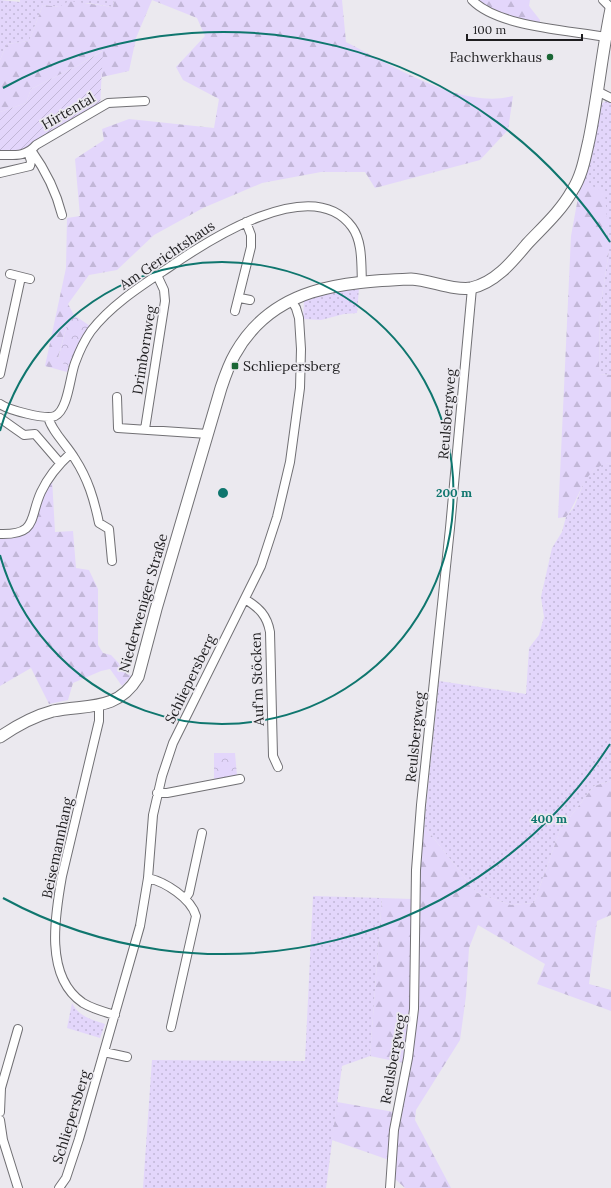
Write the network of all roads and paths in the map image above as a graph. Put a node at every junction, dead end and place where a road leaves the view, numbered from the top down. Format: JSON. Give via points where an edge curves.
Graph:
{"nodes":[{"id":1,"x":472,"y":0,"type":"edge"},
{"id":2,"x":603,"y":0,"type":"edge"},
{"id":3,"x":611,"y":8,"type":"edge"},
{"id":4,"x":606,"y":37,"type":"junction"},
{"id":5,"x":599,"y":92,"type":"junction"},
{"id":6,"x":611,"y":98,"type":"edge"},
{"id":7,"x":145,"y":101,"type":"dead end"},
{"id":8,"x":30,"y":151,"type":"junction"},
{"id":9,"x":0,"y":155,"type":"edge"},
{"id":10,"x":0,"y":173,"type":"edge"},
{"id":11,"x":62,"y":215,"type":"dead end"},
{"id":12,"x":246,"y":222,"type":"junction"},
{"id":13,"x":10,"y":274,"type":"dead end"},
{"id":14,"x":158,"y":275,"type":"junction"},
{"id":15,"x":21,"y":276,"type":"junction"},
{"id":16,"x":30,"y":278,"type":"dead end"},
{"id":17,"x":362,"y":283,"type":"junction"},
{"id":18,"x":472,"y":288,"type":"junction"},
{"id":19,"x":240,"y":298,"type":"junction"},
{"id":20,"x":250,"y":300,"type":"dead end"},
{"id":21,"x":291,"y":300,"type":"junction"},
{"id":22,"x":235,"y":311,"type":"dead end"},
{"id":23,"x":0,"y":374,"type":"edge"},
{"id":24,"x":117,"y":397,"type":"dead end"},
{"id":25,"x":0,"y":404,"type":"edge"},
{"id":26,"x":48,"y":417,"type":"junction"},
{"id":27,"x":0,"y":418,"type":"edge"},
{"id":28,"x":145,"y":430,"type":"junction"},
{"id":29,"x":208,"y":434,"type":"junction"},
{"id":30,"x":71,"y":453,"type":"junction"},
{"id":31,"x":60,"y":463,"type":"junction"},
{"id":32,"x":0,"y":534,"type":"edge"},
{"id":33,"x":112,"y":561,"type":"dead end"},
{"id":34,"x":245,"y":599,"type":"junction"},
{"id":35,"x":99,"y":706,"type":"junction"},
{"id":36,"x":0,"y":737,"type":"edge"},
{"id":37,"x":278,"y":767,"type":"dead end"},
{"id":38,"x":240,"y":779,"type":"dead end"},
{"id":39,"x":157,"y":793,"type":"junction"},
{"id":40,"x":202,"y":833,"type":"dead end"},
{"id":41,"x":148,"y":878,"type":"junction"},
{"id":42,"x":185,"y":899,"type":"junction"},
{"id":43,"x":115,"y":1016,"type":"junction"},
{"id":44,"x":171,"y":1027,"type":"dead end"},
{"id":45,"x":18,"y":1029,"type":"dead end"},
{"id":46,"x":104,"y":1052,"type":"junction"},
{"id":47,"x":127,"y":1057,"type":"dead end"},
{"id":48,"x":0,"y":1112,"type":"edge"},
{"id":49,"x":0,"y":1120,"type":"edge"},
{"id":50,"x":18,"y":1188,"type":"edge"},
{"id":51,"x":59,"y":1188,"type":"edge"},
{"id":52,"x":390,"y":1188,"type":"edge"}],
"edges":[{"from":1,"to":4,"type":"street","via":[[480,8],[502,18]]},
{"from":2,"to":3,"type":"street"},
{"from":3,"to":4,"type":"street"},
{"from":4,"to":5,"type":"street"},
{"from":5,"to":6,"type":"street"},
{"from":5,"to":18,"type":"street","via":[[582,169],[571,193],[510,264],[494,277]]},
{"from":7,"to":8,"type":"street","name":"Hirtental","via":[[108,103]]},
{"from":8,"to":9,"type":"street","name":"Hirtental","via":[[25,155]]},
{"from":8,"to":10,"type":"street","via":[[30,166]]},
{"from":8,"to":11,"type":"street","via":[[51,183]]},
{"from":12,"to":14,"type":"street","name":"Am Gerichtshaus","via":[[212,239]]},
{"from":12,"to":17,"type":"street","name":"Am Gerichtshaus","via":[[291,209],[316,208],[337,213],[356,233]]},
{"from":12,"to":19,"type":"street","via":[[252,242]]},
{"from":13,"to":15,"type":"street"},
{"from":14,"to":26,"type":"street","name":"Am Gerichtshaus","via":[[105,315],[91,331],[75,363],[61,411],[55,416]]},
{"from":14,"to":28,"type":"street","name":"Drimbornweg","via":[[165,301]]},
{"from":15,"to":16,"type":"street"},
{"from":15,"to":23,"type":"street"},
{"from":17,"to":18,"type":"street","name":"Niederweniger Straße","via":[[420,279]]},
{"from":17,"to":21,"type":"street","name":"Niederweniger Straße","via":[[322,288]]},
{"from":18,"to":52,"type":"street","name":"Reulsbergweg","via":[[421,805],[416,870],[414,1009],[408,1058],[394,1130]]},
{"from":19,"to":20,"type":"street"},
{"from":19,"to":22,"type":"street"},
{"from":21,"to":29,"type":"street","name":"Niederweniger Straße","via":[[254,329],[235,354],[221,388]]},
{"from":21,"to":34,"type":"street","name":"Schliepersberg","via":[[298,313],[301,349],[300,388],[290,462],[270,541]]},
{"from":24,"to":28,"type":"street","via":[[118,428]]},
{"from":25,"to":26,"type":"street"},
{"from":26,"to":30,"type":"street","via":[[50,424]]},
{"from":27,"to":31,"type":"street","via":[[24,435],[35,434]]},
{"from":28,"to":29,"type":"street"},
{"from":29,"to":35,"type":"street","name":"Niederweniger Straße","via":[[138,677],[124,696]]},
{"from":30,"to":31,"type":"street"},
{"from":30,"to":33,"type":"street","via":[[91,488],[99,522],[109,529]]},
{"from":31,"to":32,"type":"street","via":[[42,490],[29,527],[16,534]]},
{"from":34,"to":37,"type":"street","name":"Auf'm Stöcken","via":[[268,620],[273,756]]},
{"from":34,"to":39,"type":"street","name":"Schliepersberg","via":[[174,744]]},
{"from":35,"to":36,"type":"street","name":"Niederweniger Straße","via":[[67,709],[42,715]]},
{"from":35,"to":43,"type":"street","name":"Beisemannhang","via":[[99,721],[60,888],[56,927],[57,951],[61,974],[66,986],[74,995],[92,1008]]},
{"from":38,"to":39,"type":"street"},
{"from":39,"to":41,"type":"street","name":"Schliepersberg","via":[[150,836]]},
{"from":40,"to":42,"type":"street","via":[[189,893]]},
{"from":41,"to":42,"type":"street","via":[[156,880]]},
{"from":41,"to":43,"type":"street","name":"Schliepersberg","via":[[140,926]]},
{"from":42,"to":44,"type":"street","via":[[194,907],[196,916]]},
{"from":43,"to":46,"type":"street","name":"Schliepersberg"},
{"from":45,"to":48,"type":"street","via":[[1,1088]]},
{"from":46,"to":47,"type":"street"},
{"from":46,"to":51,"type":"street","name":"Schliepersberg","via":[[79,1139],[66,1178]]},
{"from":49,"to":50,"type":"street","via":[[3,1140]]}]}
